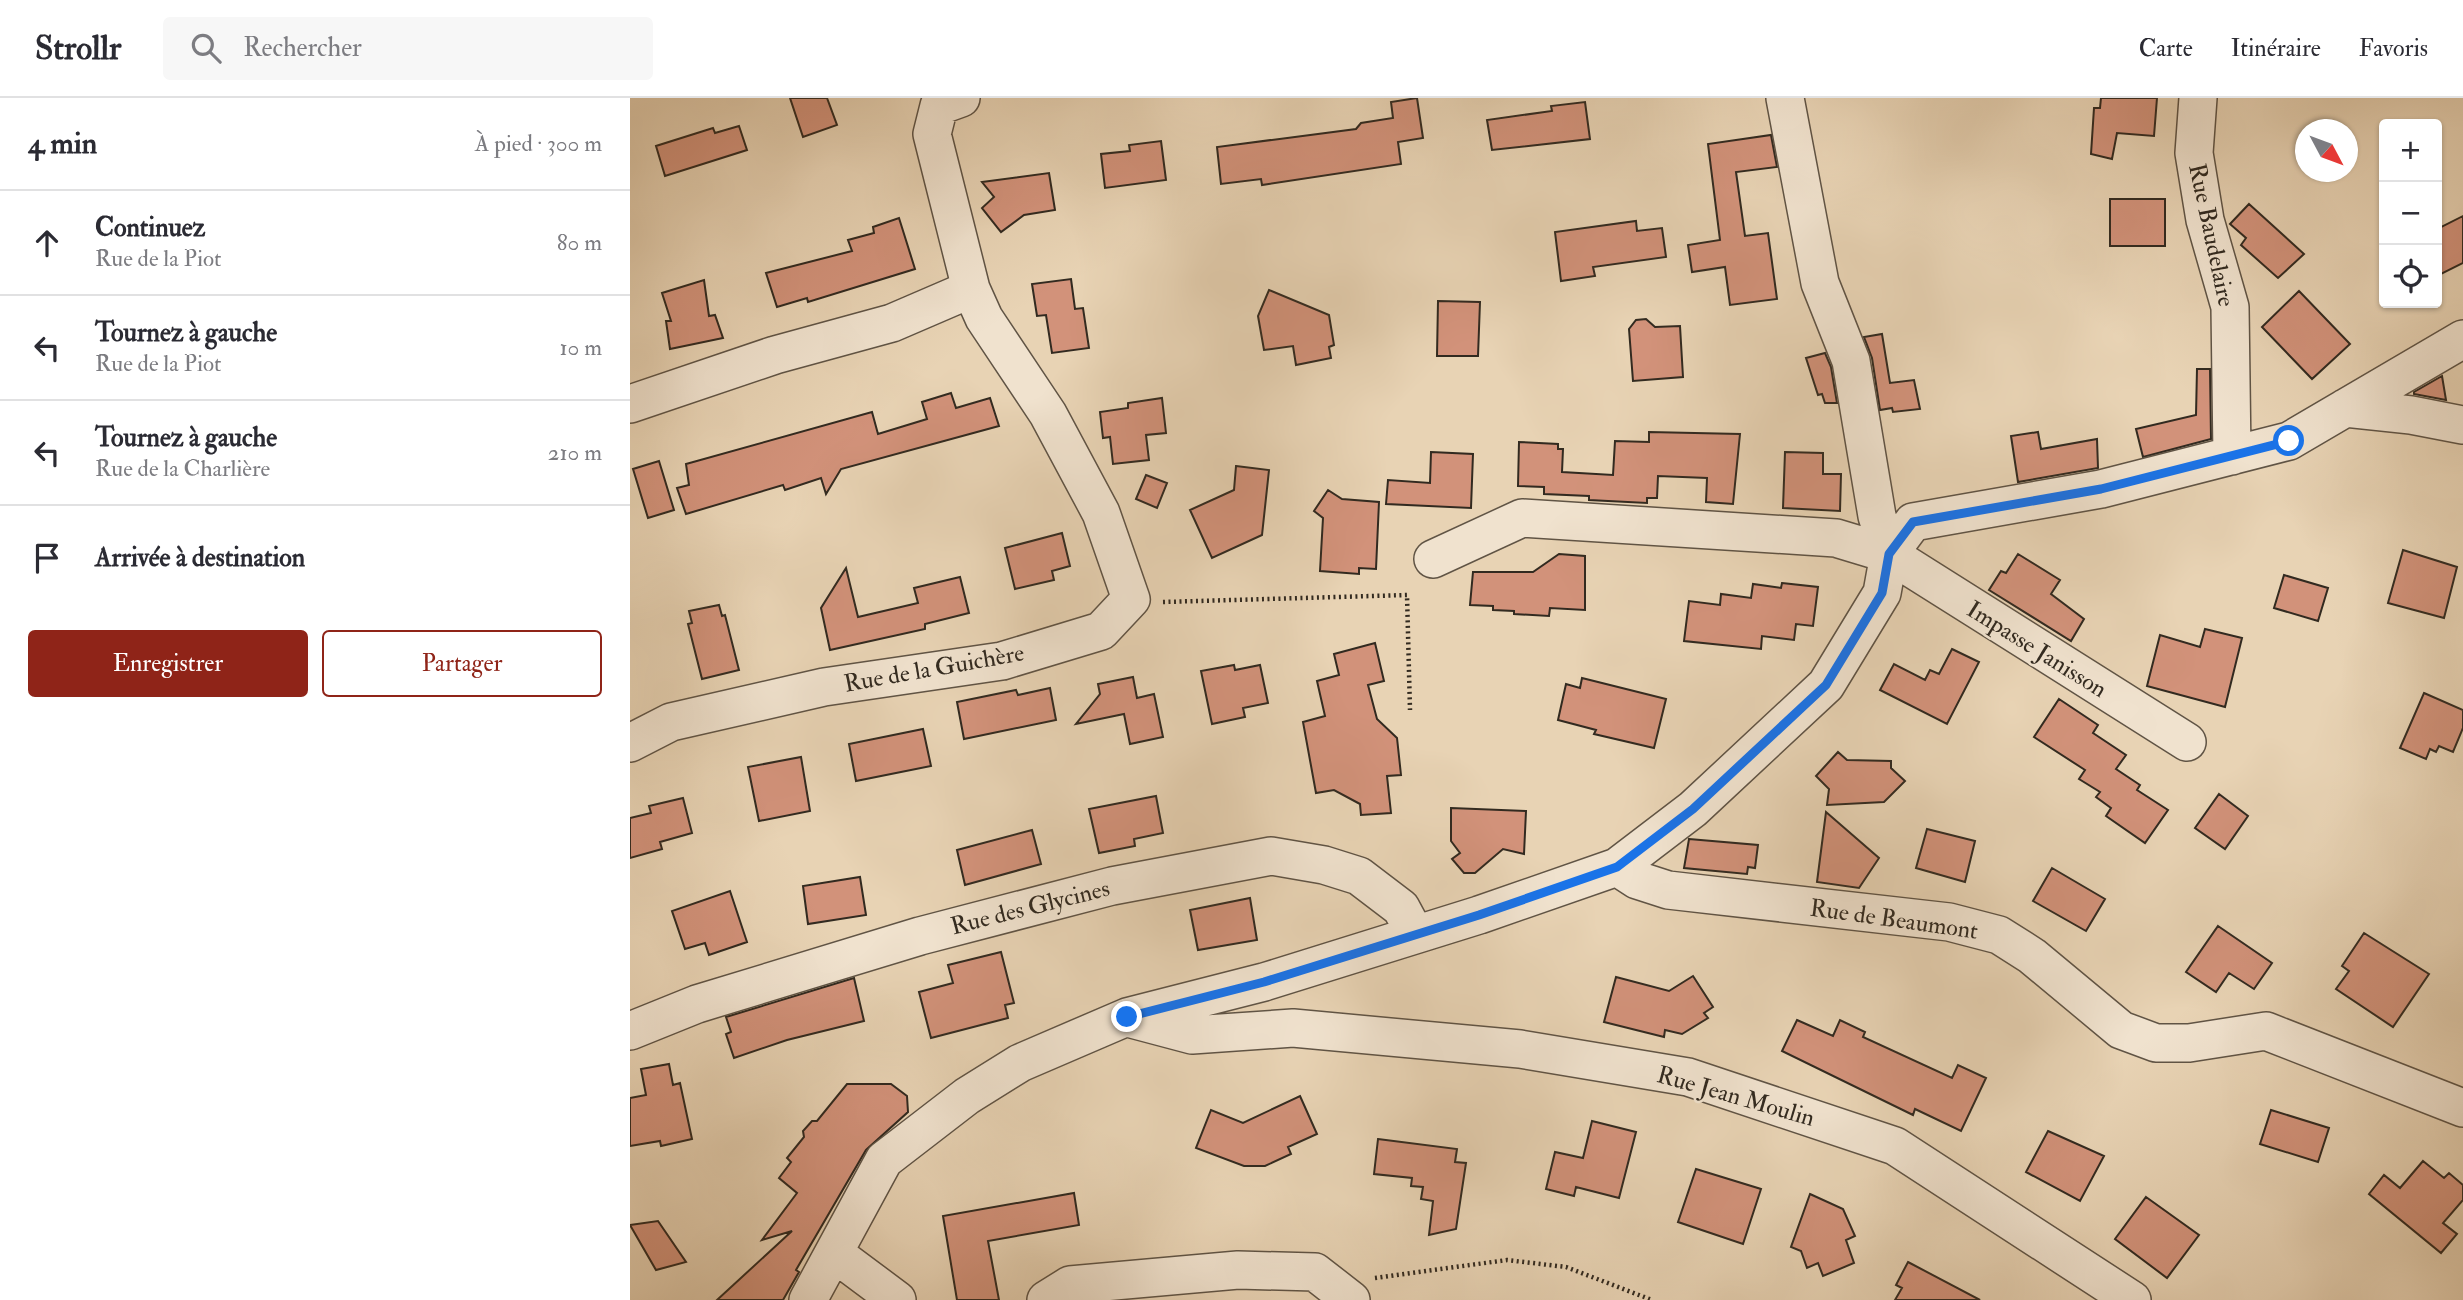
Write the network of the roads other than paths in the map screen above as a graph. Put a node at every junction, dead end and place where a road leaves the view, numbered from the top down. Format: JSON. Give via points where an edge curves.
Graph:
{"nodes":[{"id":1,"x":961,"y":98,"type":"edge"},
{"id":2,"x":1785,"y":98,"type":"edge"},
{"id":3,"x":2198,"y":98,"type":"edge"},
{"id":4,"x":971,"y":289,"type":"junction"},
{"id":5,"x":2463,"y":339,"type":"edge"},
{"id":6,"x":630,"y":404,"type":"edge"},
{"id":7,"x":2345,"y":408,"type":"junction"},
{"id":8,"x":2463,"y":425,"type":"edge"},
{"id":9,"x":2232,"y":456,"type":"junction"},
{"id":10,"x":1889,"y":554,"type":"junction"},
{"id":11,"x":1433,"y":559,"type":"dead end"},
{"id":12,"x":2187,"y":741,"type":"dead end"},
{"id":13,"x":630,"y":743,"type":"edge"},
{"id":14,"x":1617,"y":867,"type":"junction"},
{"id":15,"x":1415,"y":934,"type":"junction"},
{"id":16,"x":1264,"y":982,"type":"junction"},
{"id":17,"x":1127,"y":1017,"type":"junction"},
{"id":18,"x":1293,"y":1028,"type":"junction"},
{"id":19,"x":630,"y":1031,"type":"edge"},
{"id":20,"x":2463,"y":1108,"type":"edge"},
{"id":21,"x":834,"y":1253,"type":"junction"},
{"id":22,"x":1360,"y":1289,"type":"edge"},
{"id":23,"x":808,"y":1300,"type":"edge"},
{"id":24,"x":898,"y":1300,"type":"edge"},
{"id":25,"x":1046,"y":1300,"type":"edge"},
{"id":26,"x":2132,"y":1300,"type":"edge"}],
"edges":[{"from":1,"to":4,"type":"street","via":[[939,106],[932,134]]},
{"from":2,"to":10,"type":"street","via":[[1820,283],[1851,361],[1877,516]]},
{"from":3,"to":9,"type":"street","name":"Rue Baudelaire","via":[[2194,153],[2205,220],[2230,307]]},
{"from":4,"to":6,"type":"street","via":[[892,323],[775,355]]},
{"from":4,"to":13,"type":"street","name":"Rue de la Guichère","via":[[984,318],[1048,414],[1101,513],[1131,599],[1101,631],[1002,661],[824,687],[671,722]]},
{"from":5,"to":7,"type":"street"},
{"from":7,"to":8,"type":"street"},
{"from":7,"to":9,"type":"street","via":[[2289,441]]},
{"from":9,"to":10,"type":"street","via":[[2101,489],[1913,522]]},
{"from":10,"to":11,"type":"street","name":"Impasse Janisson","via":[[1836,538],[1522,518]]},
{"from":10,"to":12,"type":"street","name":"Impasse Janisson"},
{"from":10,"to":14,"type":"street","via":[[1882,593],[1826,685],[1693,809]]},
{"from":14,"to":15,"type":"street"},
{"from":14,"to":20,"type":"street","name":"Rue de Beaumont","via":[[1637,880],[1668,890],[1949,922],[1999,935],[2032,956],[2121,1030],[2156,1043],[2189,1043],[2266,1031]]},
{"from":15,"to":16,"type":"street"},
{"from":15,"to":19,"type":"street","name":"Rue des Glycines","via":[[1401,908],[1360,876],[1271,856],[1112,886],[920,936],[697,1004]]},
{"from":16,"to":17,"type":"street"},
{"from":16,"to":18,"type":"street","via":[[1273,1014]]},
{"from":17,"to":18,"type":"street","name":"Rue Jean Moulin","via":[[1192,1035]]},
{"from":17,"to":21,"type":"street","via":[[1020,1063],[967,1096],[884,1160]]},
{"from":18,"to":26,"type":"street","name":"Rue Jean Moulin","via":[[1520,1049],[1701,1081],[1895,1146]]},
{"from":21,"to":23,"type":"street"},
{"from":21,"to":24,"type":"street"},
{"from":22,"to":25,"type":"street","via":[[1315,1272],[1238,1270],[1070,1285]]}]}
